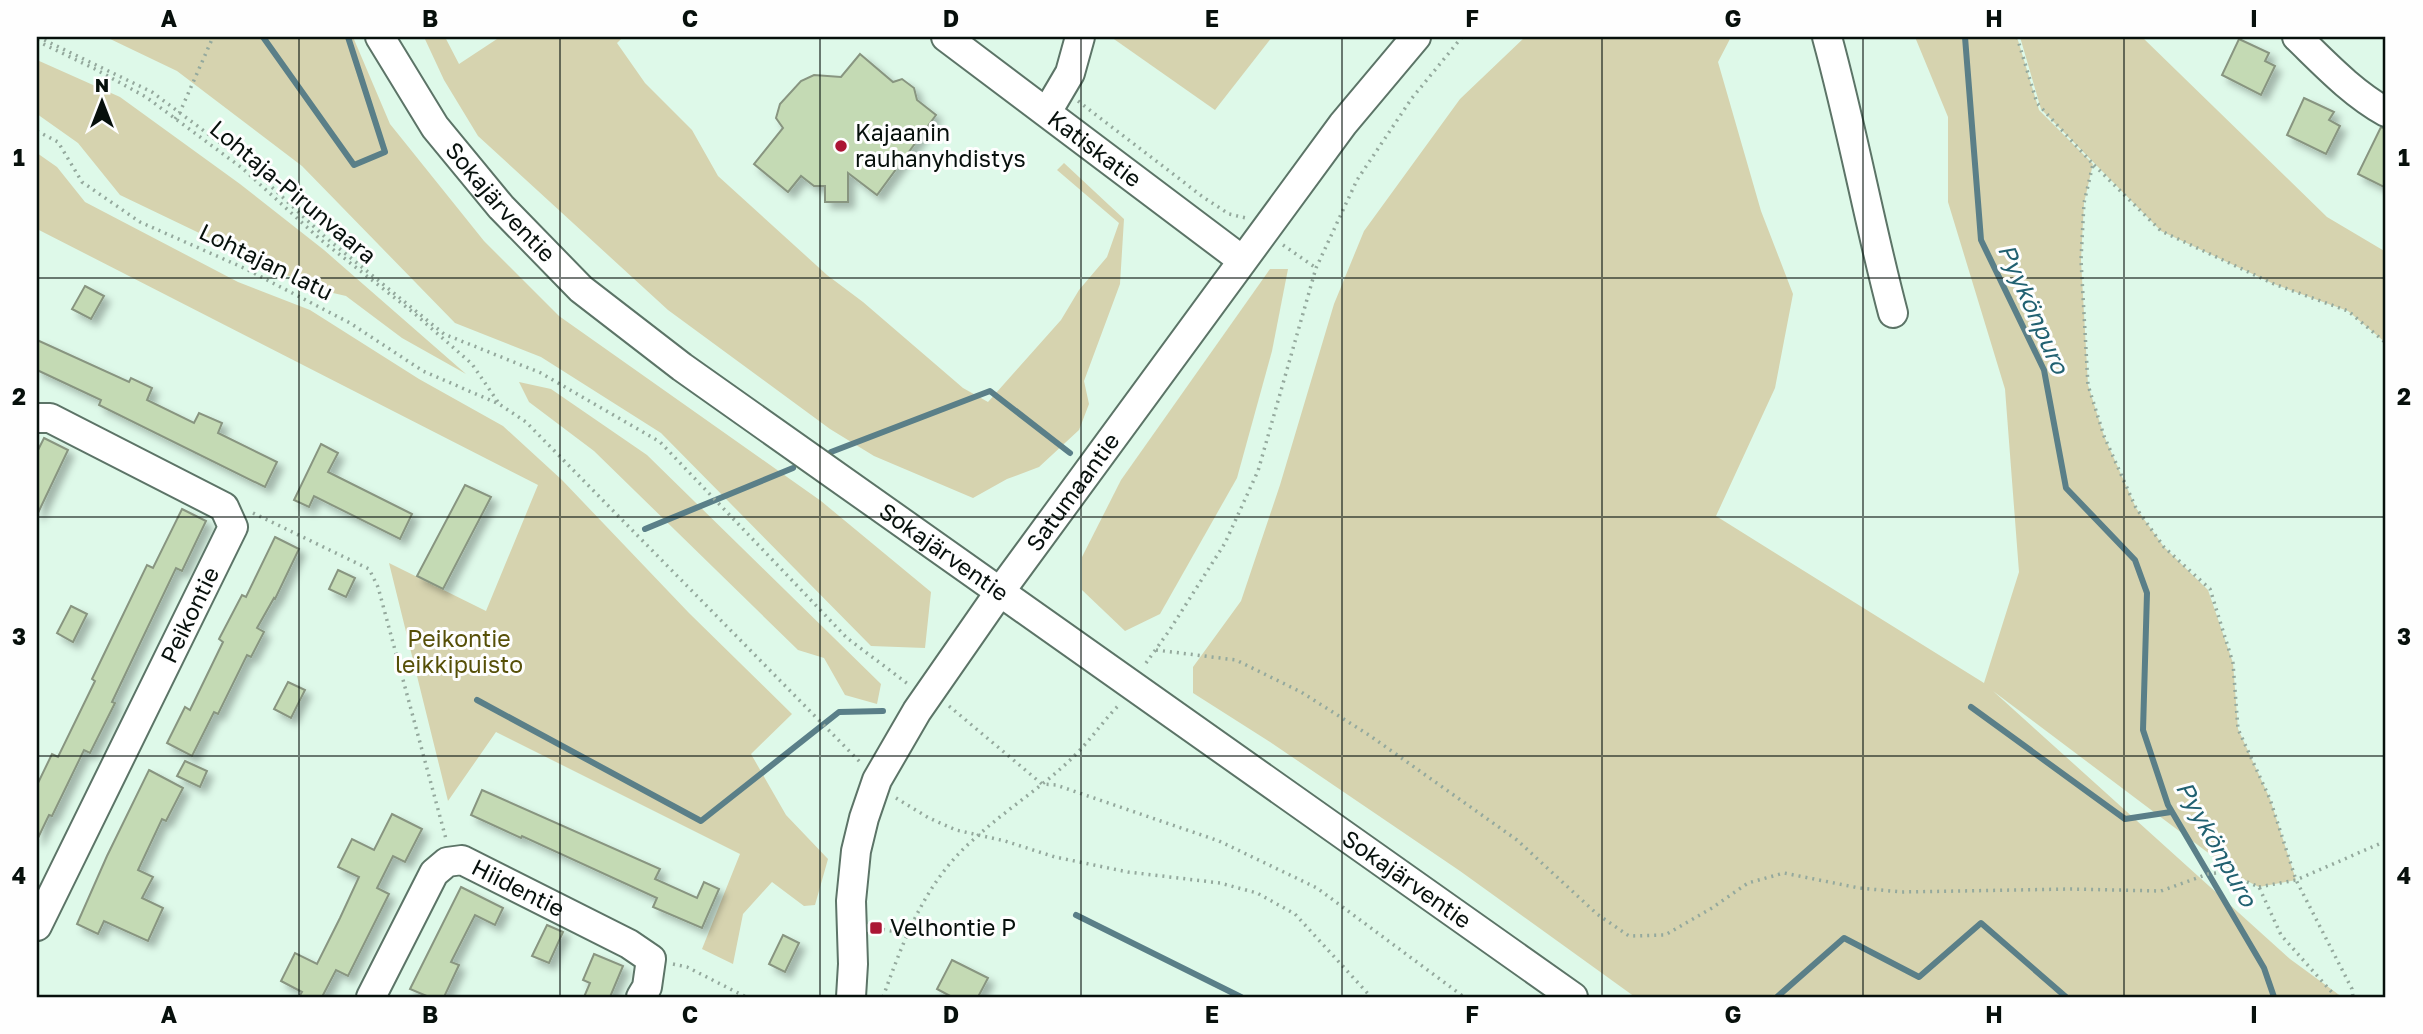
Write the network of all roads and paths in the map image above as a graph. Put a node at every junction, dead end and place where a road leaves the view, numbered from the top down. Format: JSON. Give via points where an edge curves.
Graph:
{"nodes":[{"id":1,"x":214,"y":37,"type":"edge"},
{"id":2,"x":380,"y":37,"type":"edge"},
{"id":3,"x":946,"y":37,"type":"edge"},
{"id":4,"x":1080,"y":37,"type":"edge"},
{"id":5,"x":1416,"y":37,"type":"edge"},
{"id":6,"x":1462,"y":37,"type":"edge"},
{"id":7,"x":1827,"y":37,"type":"edge"},
{"id":8,"x":2017,"y":37,"type":"edge"},
{"id":9,"x":2297,"y":37,"type":"edge"},
{"id":10,"x":37,"y":39,"type":"edge"},
{"id":11,"x":1055,"y":100,"type":"junction"},
{"id":12,"x":180,"y":112,"type":"junction"},
{"id":13,"x":2386,"y":112,"type":"edge"},
{"id":14,"x":175,"y":119,"type":"junction"},
{"id":15,"x":37,"y":131,"type":"edge"},
{"id":16,"x":2093,"y":164,"type":"junction"},
{"id":17,"x":1264,"y":231,"type":"junction"},
{"id":18,"x":1242,"y":260,"type":"junction"},
{"id":19,"x":1316,"y":268,"type":"junction"},
{"id":20,"x":1893,"y":313,"type":"dead end"},
{"id":21,"x":2386,"y":343,"type":"edge"},
{"id":22,"x":499,"y":404,"type":"junction"},
{"id":23,"x":37,"y":418,"type":"edge"},
{"id":24,"x":224,"y":507,"type":"junction"},
{"id":25,"x":999,"y":593,"type":"junction"},
{"id":26,"x":1156,"y":650,"type":"junction"},
{"id":27,"x":1146,"y":663,"type":"dead end"},
{"id":28,"x":927,"y":694,"type":"junction"},
{"id":29,"x":1125,"y":698,"type":"dead end"},
{"id":30,"x":877,"y":779,"type":"junction"},
{"id":31,"x":1042,"y":783,"type":"junction"},
{"id":32,"x":979,"y":834,"type":"junction"},
{"id":33,"x":2386,"y":841,"type":"edge"},
{"id":34,"x":447,"y":862,"type":"junction"},
{"id":35,"x":2297,"y":880,"type":"junction"},
{"id":36,"x":2259,"y":887,"type":"junction"},
{"id":37,"x":39,"y":914,"type":"edge"},
{"id":38,"x":876,"y":928,"type":"dead end"},
{"id":39,"x":906,"y":934,"type":"junction"},
{"id":40,"x":650,"y":959,"type":"junction"},
{"id":41,"x":371,"y":997,"type":"edge"},
{"id":42,"x":641,"y":997,"type":"edge"},
{"id":43,"x":746,"y":997,"type":"edge"},
{"id":44,"x":850,"y":997,"type":"edge"},
{"id":45,"x":883,"y":997,"type":"edge"},
{"id":46,"x":1371,"y":997,"type":"edge"},
{"id":47,"x":1464,"y":997,"type":"edge"},
{"id":48,"x":1573,"y":997,"type":"edge"},
{"id":49,"x":2336,"y":997,"type":"edge"},
{"id":50,"x":2353,"y":997,"type":"edge"}],
"edges":[{"from":1,"to":12,"type":"path"},
{"from":2,"to":25,"type":"street","name":"Sokajärventie","via":[[435,127],[501,207],[581,289],[682,367]]},
{"from":3,"to":11,"type":"street","name":"Katiskatie"},
{"from":4,"to":11,"type":"street","via":[[1078,53]]},
{"from":5,"to":17,"type":"street","name":"Satumaantie","via":[[1343,124]]},
{"from":6,"to":19,"type":"path","via":[[1412,98],[1357,180]]},
{"from":7,"to":20,"type":"street"},
{"from":8,"to":16,"type":"path","via":[[2036,103]]},
{"from":9,"to":13,"type":"street","via":[[2333,72]]},
{"from":10,"to":12,"type":"path","via":[[152,92]]},
{"from":10,"to":14,"type":"path","name":"Lohtaja-Pirunvaara","via":[[136,92]]},
{"from":11,"to":17,"type":"path","via":[[1229,214],[1248,219]]},
{"from":11,"to":18,"type":"street","name":"Katiskatie"},
{"from":12,"to":14,"type":"path"},
{"from":12,"to":28,"type":"path","via":[[243,159],[326,237],[444,334],[541,373],[660,442],[847,638]]},
{"from":14,"to":22,"type":"path","name":"Lohtaja-Pirunvaara","via":[[242,168],[321,240],[414,313],[472,365]]},
{"from":15,"to":22,"type":"path","name":"Lohtajan latu","via":[[58,142],[82,182],[139,222],[244,268],[350,323],[423,370]]},
{"from":16,"to":21,"type":"path","via":[[2161,231],[2274,284],[2348,311]]},
{"from":16,"to":35,"type":"path","via":[[2084,203],[2081,260],[2088,385],[2104,436],[2136,508],[2164,547],[2210,589],[2234,663],[2238,729],[2270,799]]},
{"from":17,"to":18,"type":"street","name":"Satumaantie"},
{"from":17,"to":19,"type":"path"},
{"from":18,"to":25,"type":"street","name":"Satumaantie"},
{"from":19,"to":26,"type":"path","via":[[1258,471],[1225,543]]},
{"from":22,"to":30,"type":"path","via":[[554,448]]},
{"from":23,"to":24,"type":"street","via":[[50,418]]},
{"from":24,"to":34,"type":"path","via":[[257,514],[369,569],[378,587],[446,838]]},
{"from":24,"to":37,"type":"street","name":"Peikontie","via":[[233,527]]},
{"from":25,"to":28,"type":"street","name":"Satumaantie"},
{"from":25,"to":48,"type":"street","name":"Sokajärventie"},
{"from":26,"to":27,"type":"path"},
{"from":26,"to":36,"type":"path","via":[[1236,660],[1301,692],[1517,840],[1597,915],[1629,936],[1665,935],[1748,883],[1784,873],[1902,892],[2161,891],[2224,872]]},
{"from":28,"to":30,"type":"street","name":"Satumaantie"},
{"from":28,"to":31,"type":"path","via":[[954,709]]},
{"from":29,"to":31,"type":"path","via":[[1080,750]]},
{"from":30,"to":32,"type":"path","via":[[890,795],[929,818]]},
{"from":30,"to":44,"type":"street","name":"Satumaantie","via":[[853,813],[856,851]]},
{"from":31,"to":32,"type":"path"},
{"from":31,"to":47,"type":"path","via":[[1219,841],[1317,888]]},
{"from":32,"to":39,"type":"path","via":[[940,876]]},
{"from":32,"to":46,"type":"path","via":[[1079,862],[1220,883],[1257,893],[1295,915]]},
{"from":33,"to":35,"type":"path"},
{"from":34,"to":40,"type":"street","name":"Hiidentie","via":[[462,860]]},
{"from":34,"to":41,"type":"street","name":"Hiidentie","via":[[433,873]]},
{"from":35,"to":36,"type":"path"},
{"from":35,"to":50,"type":"path"},
{"from":36,"to":49,"type":"path","via":[[2281,935]]},
{"from":38,"to":39,"type":"path"},
{"from":39,"to":45,"type":"path"},
{"from":40,"to":42,"type":"street"},
{"from":40,"to":43,"type":"path","via":[[687,967]]}]}
